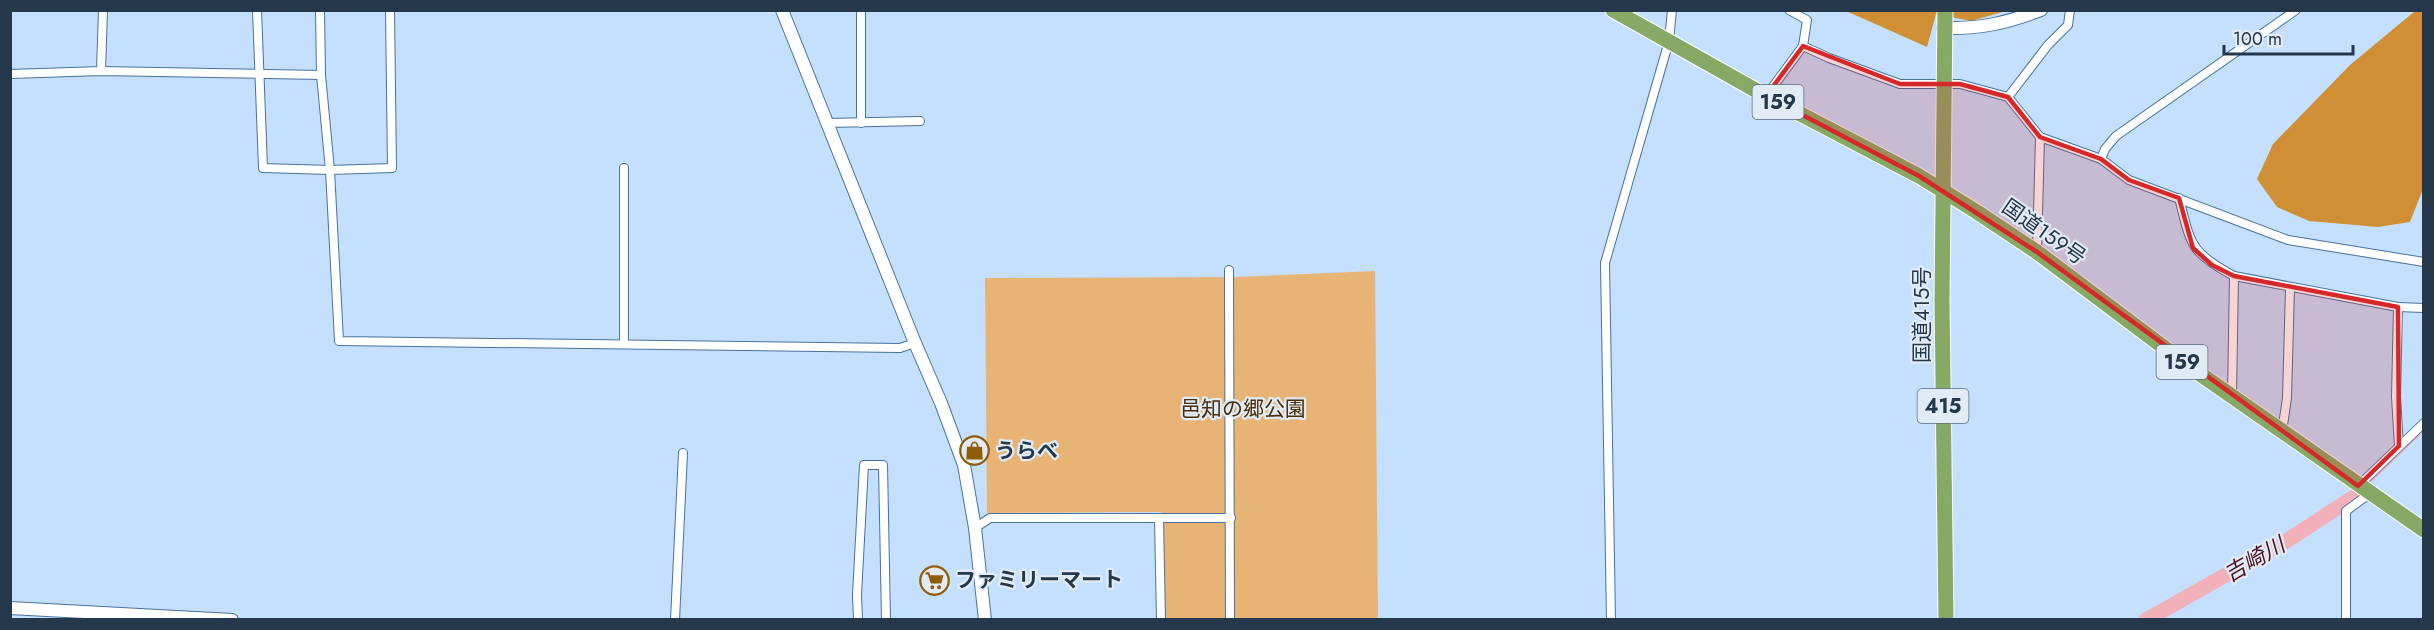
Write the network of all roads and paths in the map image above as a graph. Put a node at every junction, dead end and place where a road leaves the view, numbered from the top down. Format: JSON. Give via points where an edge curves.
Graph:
{"nodes":[{"id":1,"x":103,"y":10,"type":"edge"},
{"id":2,"x":257,"y":10,"type":"edge"},
{"id":3,"x":320,"y":10,"type":"edge"},
{"id":4,"x":390,"y":10,"type":"edge"},
{"id":5,"x":782,"y":10,"type":"edge"},
{"id":6,"x":861,"y":10,"type":"edge"},
{"id":7,"x":1613,"y":10,"type":"edge"},
{"id":8,"x":1672,"y":10,"type":"edge"},
{"id":9,"x":1789,"y":10,"type":"edge"},
{"id":10,"x":1945,"y":10,"type":"edge"},
{"id":11,"x":2041,"y":10,"type":"edge"},
{"id":12,"x":2070,"y":10,"type":"edge"},
{"id":13,"x":2296,"y":10,"type":"edge"},
{"id":14,"x":1943,"y":28,"type":"junction"},
{"id":15,"x":1669,"y":41,"type":"junction"},
{"id":16,"x":1803,"y":46,"type":"junction"},
{"id":17,"x":101,"y":71,"type":"junction"},
{"id":18,"x":259,"y":73,"type":"junction"},
{"id":19,"x":10,"y":74,"type":"edge"},
{"id":20,"x":321,"y":75,"type":"junction"},
{"id":21,"x":1944,"y":84,"type":"junction"},
{"id":22,"x":1766,"y":96,"type":"junction"},
{"id":23,"x":2008,"y":97,"type":"junction"},
{"id":24,"x":920,"y":121,"type":"dead end"},
{"id":25,"x":827,"y":123,"type":"junction"},
{"id":26,"x":861,"y":123,"type":"junction"},
{"id":27,"x":2040,"y":137,"type":"junction"},
{"id":28,"x":2101,"y":159,"type":"junction"},
{"id":29,"x":624,"y":168,"type":"dead end"},
{"id":30,"x":330,"y":170,"type":"junction"},
{"id":31,"x":1942,"y":192,"type":"junction"},
{"id":32,"x":2179,"y":198,"type":"junction"},
{"id":33,"x":2037,"y":252,"type":"junction"},
{"id":34,"x":2424,"y":262,"type":"edge"},
{"id":35,"x":1229,"y":270,"type":"dead end"},
{"id":36,"x":2234,"y":276,"type":"junction"},
{"id":37,"x":2290,"y":288,"type":"junction"},
{"id":38,"x":2398,"y":307,"type":"junction"},
{"id":39,"x":2424,"y":308,"type":"edge"},
{"id":40,"x":915,"y":343,"type":"junction"},
{"id":41,"x":624,"y":344,"type":"junction"},
{"id":42,"x":2232,"y":396,"type":"junction"},
{"id":43,"x":2424,"y":423,"type":"edge"},
{"id":44,"x":2282,"y":432,"type":"junction"},
{"id":45,"x":2399,"y":446,"type":"junction"},
{"id":46,"x":683,"y":453,"type":"dead end"},
{"id":47,"x":2364,"y":490,"type":"junction"},
{"id":48,"x":1231,"y":518,"type":"junction"},
{"id":49,"x":1159,"y":519,"type":"junction"},
{"id":50,"x":975,"y":528,"type":"junction"},
{"id":51,"x":2424,"y":530,"type":"edge"},
{"id":52,"x":10,"y":608,"type":"edge"},
{"id":53,"x":232,"y":620,"type":"edge"},
{"id":54,"x":675,"y":620,"type":"edge"},
{"id":55,"x":858,"y":620,"type":"edge"},
{"id":56,"x":886,"y":620,"type":"edge"},
{"id":57,"x":985,"y":620,"type":"edge"},
{"id":58,"x":1161,"y":620,"type":"edge"},
{"id":59,"x":1230,"y":620,"type":"edge"},
{"id":60,"x":1611,"y":620,"type":"edge"},
{"id":61,"x":1946,"y":620,"type":"edge"},
{"id":62,"x":2346,"y":620,"type":"edge"}],
"edges":[{"from":1,"to":17,"type":"street"},
{"from":2,"to":18,"type":"street"},
{"from":3,"to":20,"type":"street"},
{"from":4,"to":30,"type":"street","via":[[392,168]]},
{"from":5,"to":25,"type":"street"},
{"from":6,"to":26,"type":"street"},
{"from":7,"to":15,"type":"highway","name":"国道159号","number":"159"},
{"from":8,"to":15,"type":"street"},
{"from":9,"to":16,"type":"street","via":[[1807,20]]},
{"from":10,"to":14,"type":"highway","name":"国道415号","number":"415"},
{"from":11,"to":14,"type":"street","via":[[2003,24]]},
{"from":12,"to":23,"type":"street","via":[[2068,25]]},
{"from":13,"to":28,"type":"street","via":[[2116,136]]},
{"from":14,"to":21,"type":"highway","name":"国道415号","number":"415"},
{"from":15,"to":22,"type":"highway","name":"国道159号","number":"159"},
{"from":15,"to":60,"type":"street","via":[[1605,263]]},
{"from":16,"to":21,"type":"street","via":[[1895,83]]},
{"from":16,"to":22,"type":"street"},
{"from":17,"to":18,"type":"street"},
{"from":17,"to":19,"type":"street"},
{"from":18,"to":20,"type":"street"},
{"from":18,"to":30,"type":"street","via":[[263,168]]},
{"from":20,"to":30,"type":"street"},
{"from":21,"to":23,"type":"street","via":[[1960,84]]},
{"from":21,"to":31,"type":"highway","name":"国道415号","number":"415"},
{"from":22,"to":31,"type":"highway","name":"国道159号","number":"159","via":[[1919,176]]},
{"from":23,"to":27,"type":"street"},
{"from":24,"to":26,"type":"street"},
{"from":25,"to":26,"type":"street"},
{"from":25,"to":40,"type":"street"},
{"from":27,"to":28,"type":"street"},
{"from":27,"to":33,"type":"street"},
{"from":28,"to":32,"type":"street","via":[[2129,180]]},
{"from":29,"to":41,"type":"street"},
{"from":30,"to":41,"type":"street","via":[[339,341]]},
{"from":31,"to":33,"type":"highway","name":"国道159号","number":"159"},
{"from":31,"to":61,"type":"highway","name":"国道415号","number":"415"},
{"from":32,"to":34,"type":"street","via":[[2288,240]]},
{"from":32,"to":36,"type":"street","via":[[2193,248],[2212,265]]},
{"from":33,"to":42,"type":"highway","name":"国道159号","number":"159"},
{"from":35,"to":48,"type":"street"},
{"from":36,"to":37,"type":"street"},
{"from":36,"to":42,"type":"street"},
{"from":37,"to":38,"type":"street"},
{"from":37,"to":44,"type":"street","via":[[2287,398]]},
{"from":38,"to":39,"type":"street"},
{"from":38,"to":45,"type":"street"},
{"from":40,"to":41,"type":"street","via":[[900,348]]},
{"from":40,"to":50,"type":"street","via":[[964,465]]},
{"from":42,"to":44,"type":"highway","name":"国道159号","number":"159"},
{"from":43,"to":45,"type":"street"},
{"from":44,"to":47,"type":"highway","name":"国道159号","number":"159"},
{"from":45,"to":47,"type":"street"},
{"from":46,"to":54,"type":"street"},
{"from":47,"to":51,"type":"highway","name":"国道159号","number":"159"},
{"from":47,"to":62,"type":"street","via":[[2346,511]]},
{"from":48,"to":49,"type":"street"},
{"from":48,"to":59,"type":"street"},
{"from":49,"to":50,"type":"street","via":[[990,518]]},
{"from":49,"to":58,"type":"street"},
{"from":50,"to":57,"type":"street"},
{"from":52,"to":53,"type":"street"},
{"from":55,"to":56,"type":"street","via":[[864,465],[883,465]]}]}
